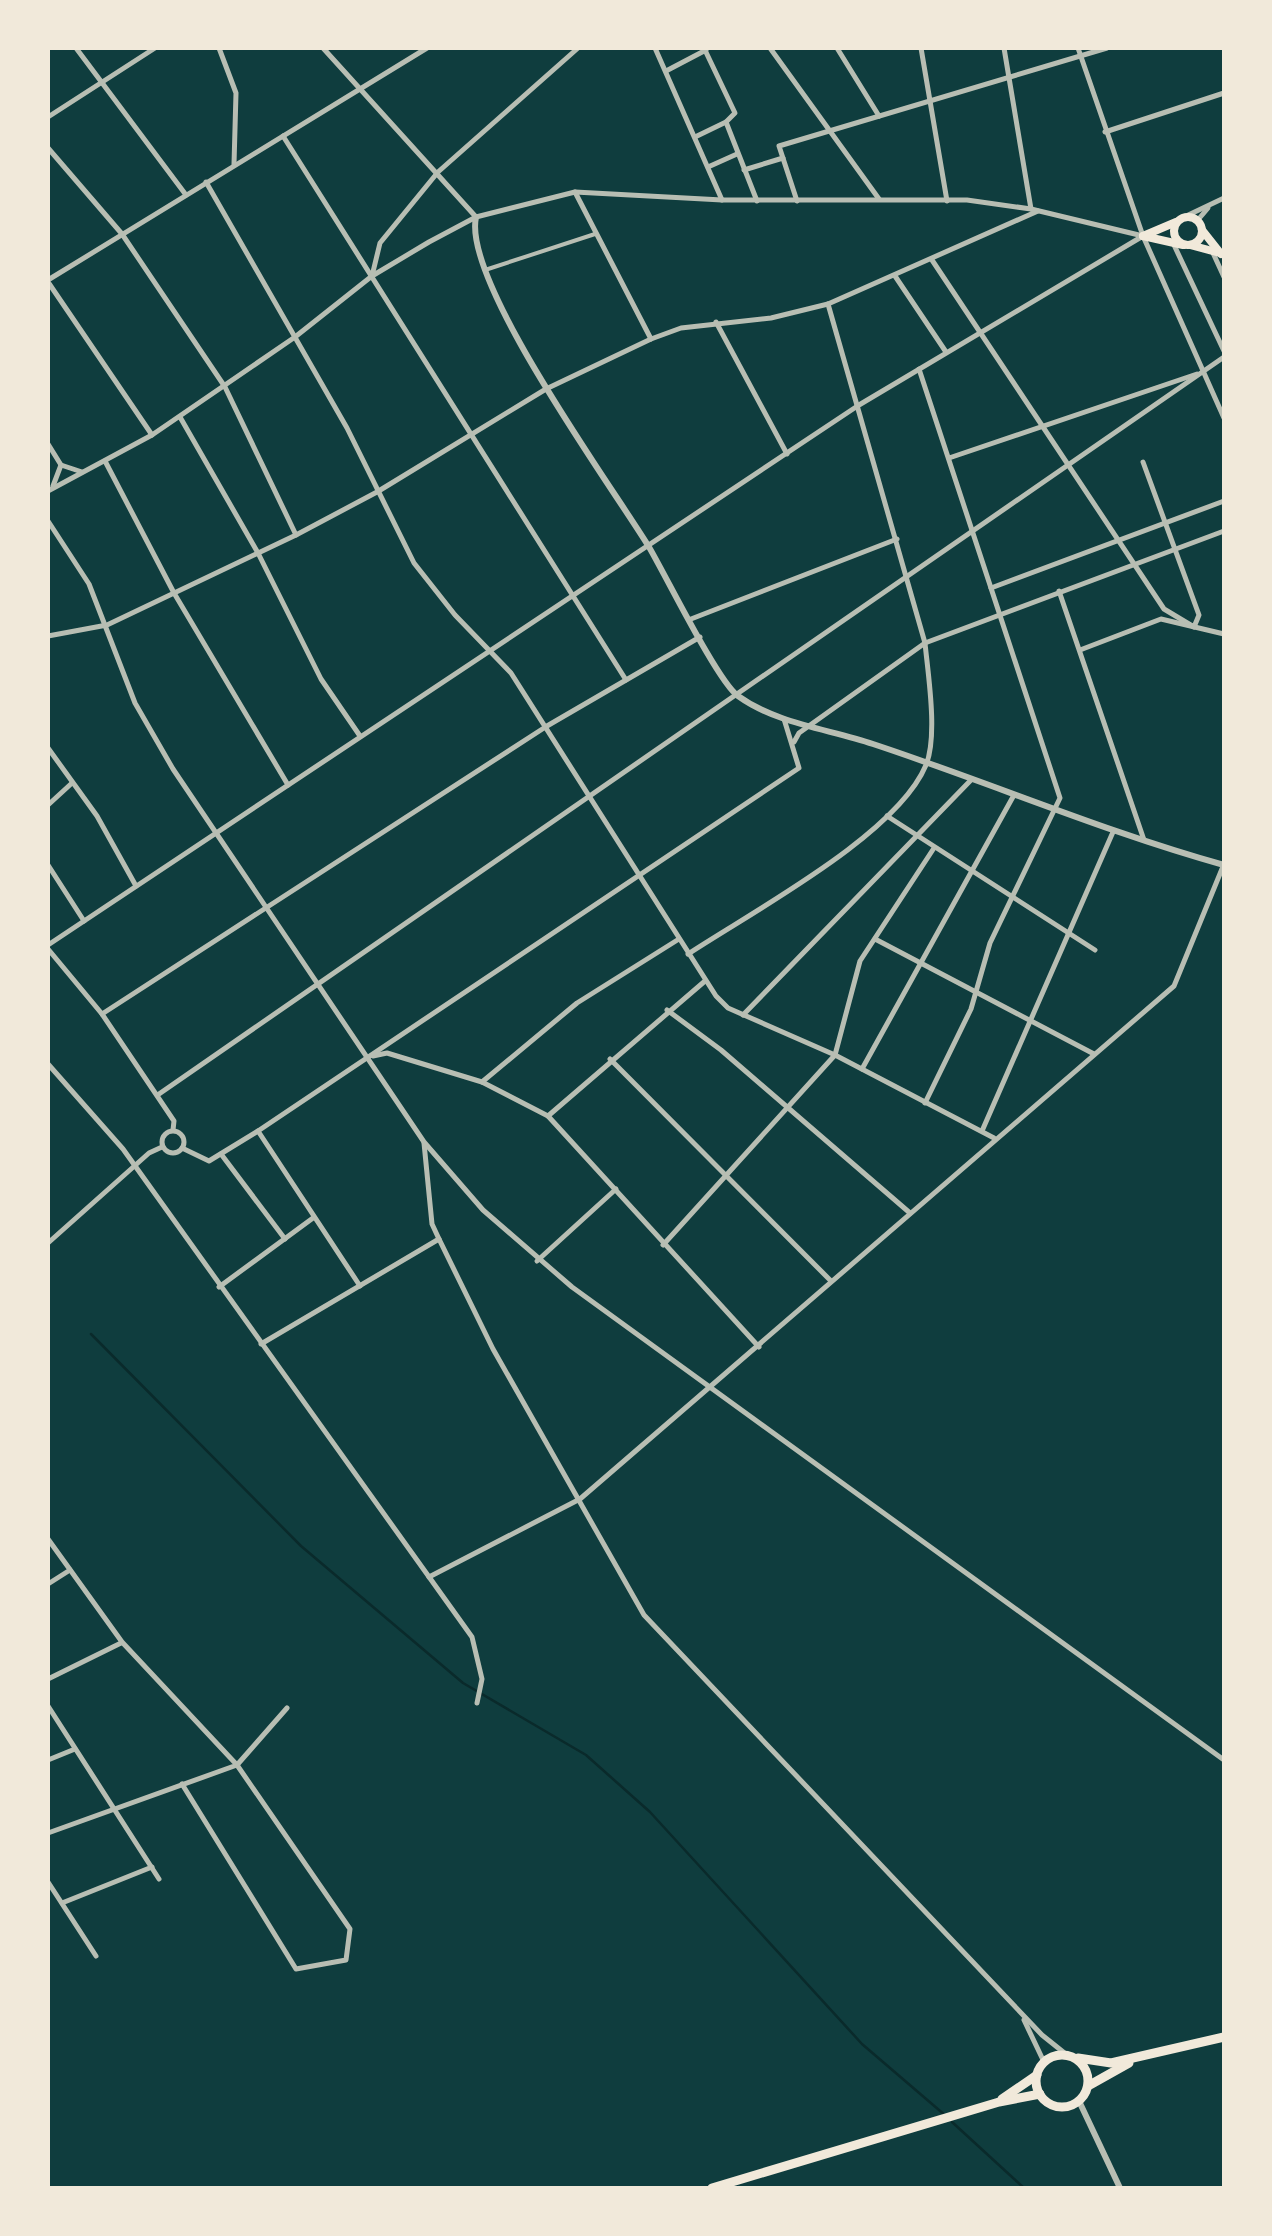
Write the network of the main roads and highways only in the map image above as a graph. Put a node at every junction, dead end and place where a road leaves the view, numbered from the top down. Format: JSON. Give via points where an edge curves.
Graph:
{"nodes":[{"id":1,"x":1181,"y":219,"type":"junction"},
{"id":2,"x":1200,"y":225,"type":"junction"},
{"id":3,"x":1187,"y":245,"type":"junction"},
{"id":4,"x":1219,"y":253,"type":"edge"},
{"id":5,"x":1224,"y":2037,"type":"edge"},
{"id":6,"x":1071,"y":2056,"type":"junction"},
{"id":7,"x":1141,"y":2058,"type":"junction"},
{"id":8,"x":1037,"y":2075,"type":"junction"},
{"id":9,"x":1088,"y":2086,"type":"junction"},
{"id":10,"x":1040,"y":2094,"type":"junction"},
{"id":11,"x":998,"y":2102,"type":"junction"},
{"id":12,"x":712,"y":2188,"type":"edge"}],
"edges":[{"from":1,"to":2,"type":"main road"},
{"from":1,"to":3,"type":"main road","via":[[1174,233]]},
{"from":1,"to":3,"type":"main road","via":[[1144,236]]},
{"from":2,"to":3,"type":"main road","via":[[1200,238]]},
{"from":2,"to":4,"type":"main road"},
{"from":3,"to":4,"type":"main road"},
{"from":5,"to":7,"type":"main road"},
{"from":6,"to":7,"type":"main road","via":[[1111,2063]]},
{"from":6,"to":8,"type":"main road","via":[[1044,2062]]},
{"from":6,"to":9,"type":"main road","via":[[1086,2070]]},
{"from":7,"to":9,"type":"main road"},
{"from":8,"to":10,"type":"main road"},
{"from":8,"to":11,"type":"main road"},
{"from":9,"to":10,"type":"main road","via":[[1079,2101],[1062,2107]]},
{"from":10,"to":11,"type":"main road"},
{"from":11,"to":12,"type":"main road"}]}
